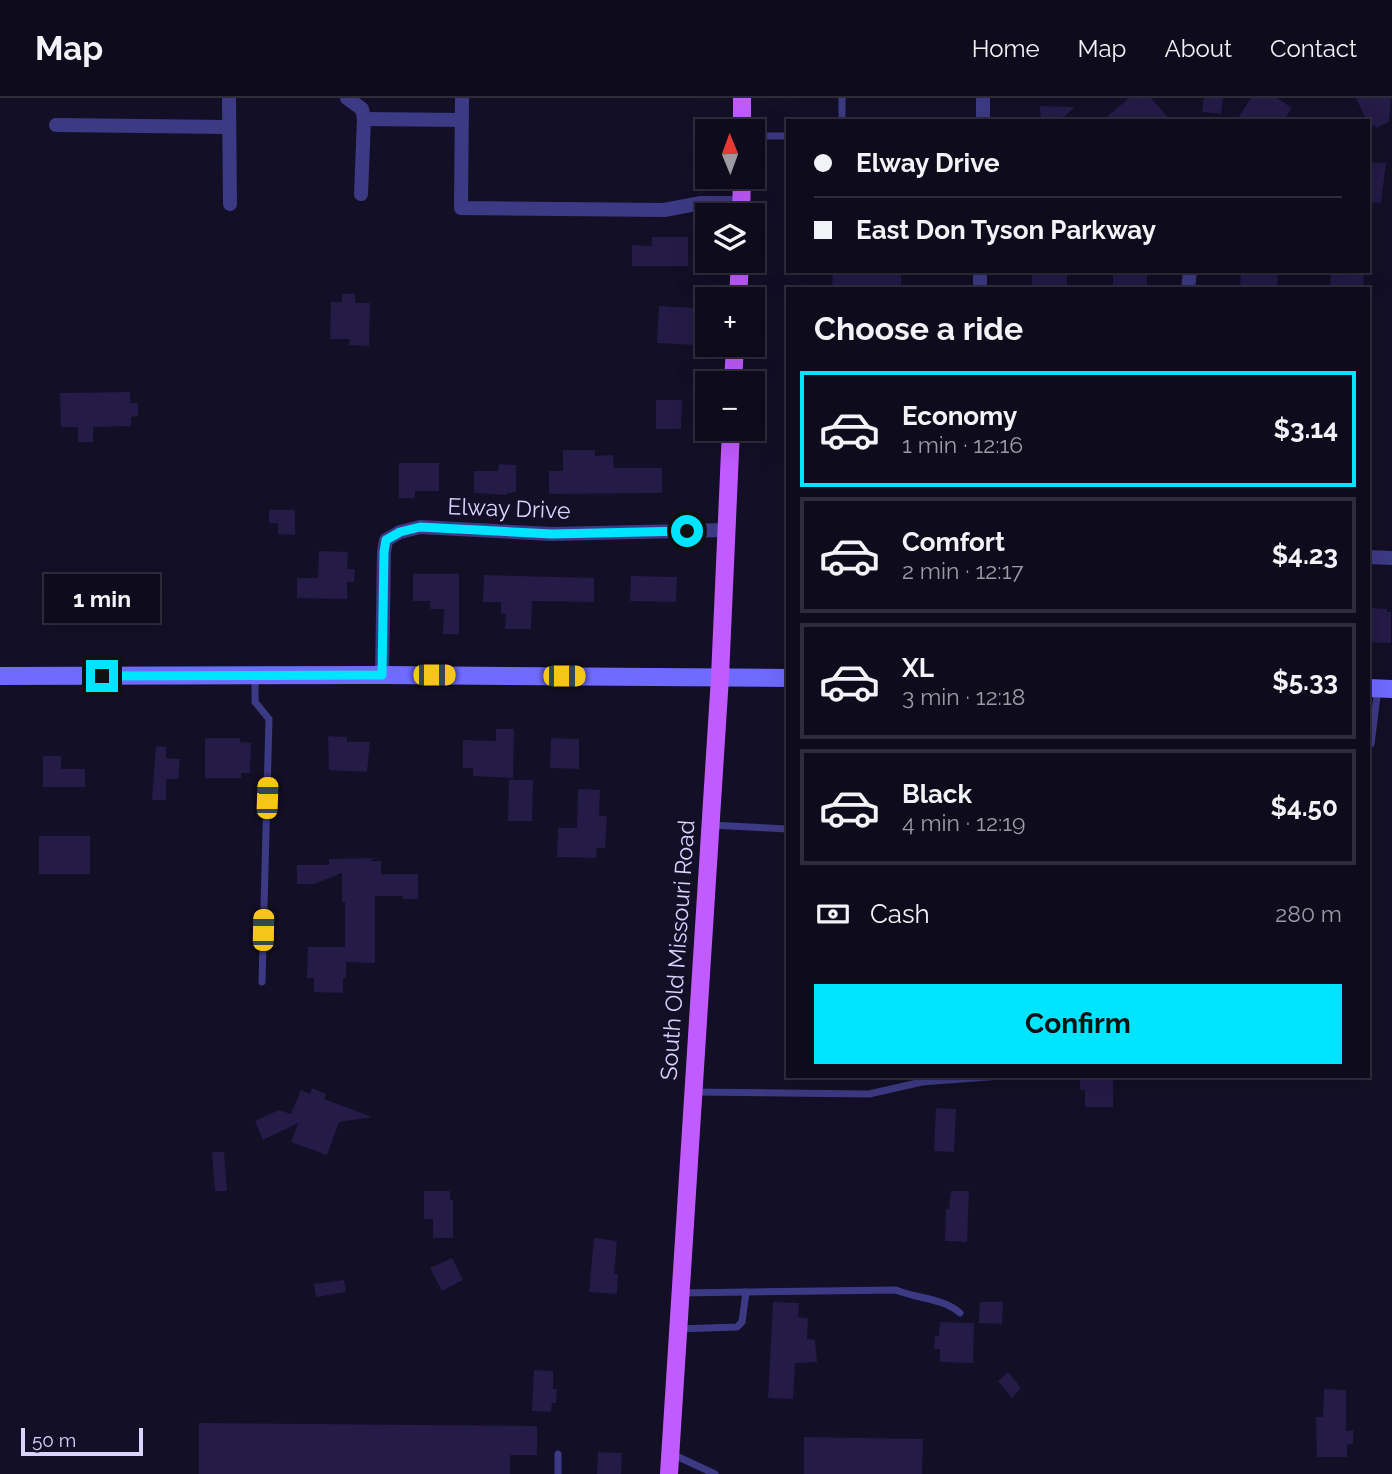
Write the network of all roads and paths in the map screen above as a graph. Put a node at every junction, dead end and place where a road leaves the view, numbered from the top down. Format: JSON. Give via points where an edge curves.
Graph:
{"nodes":[{"id":1,"x":229,"y":98,"type":"edge"},
{"id":2,"x":347,"y":98,"type":"edge"},
{"id":3,"x":462,"y":98,"type":"edge"},
{"id":4,"x":742,"y":98,"type":"edge"},
{"id":5,"x":842,"y":98,"type":"edge"},
{"id":6,"x":983,"y":98,"type":"edge"},
{"id":7,"x":364,"y":119,"type":"junction"},
{"id":8,"x":742,"y":119,"type":"edge"},
{"id":9,"x":842,"y":119,"type":"edge"},
{"id":10,"x":982,"y":119,"type":"edge"},
{"id":11,"x":462,"y":120,"type":"junction"},
{"id":12,"x":56,"y":125,"type":"dead end"},
{"id":13,"x":229,"y":127,"type":"junction"},
{"id":14,"x":765,"y":136,"type":"edge"},
{"id":15,"x":786,"y":136,"type":"edge"},
{"id":16,"x":361,"y":194,"type":"dead end"},
{"id":17,"x":230,"y":204,"type":"dead end"},
{"id":18,"x":695,"y":204,"type":"edge"},
{"id":19,"x":730,"y":441,"type":"edge"},
{"id":20,"x":726,"y":530,"type":"junction"},
{"id":21,"x":1370,"y":557,"type":"edge"},
{"id":22,"x":1392,"y":558,"type":"edge"},
{"id":23,"x":382,"y":675,"type":"junction"},
{"id":24,"x":0,"y":676,"type":"edge"},
{"id":25,"x":255,"y":676,"type":"junction"},
{"id":26,"x":720,"y":677,"type":"junction"},
{"id":27,"x":786,"y":678,"type":"edge"},
{"id":28,"x":1380,"y":688,"type":"edge"},
{"id":29,"x":1370,"y":745,"type":"edge"},
{"id":30,"x":710,"y":825,"type":"junction"},
{"id":31,"x":786,"y":829,"type":"edge"},
{"id":32,"x":262,"y":982,"type":"dead end"},
{"id":33,"x":975,"y":1078,"type":"edge"},
{"id":34,"x":692,"y":1092,"type":"junction"},
{"id":35,"x":680,"y":1293,"type":"junction"},
{"id":36,"x":746,"y":1293,"type":"junction"},
{"id":37,"x":960,"y":1313,"type":"dead end"},
{"id":38,"x":678,"y":1329,"type":"junction"},
{"id":39,"x":670,"y":1453,"type":"junction"},
{"id":40,"x":558,"y":1454,"type":"dead end"},
{"id":41,"x":558,"y":1474,"type":"edge"},
{"id":42,"x":668,"y":1474,"type":"edge"},
{"id":43,"x":715,"y":1474,"type":"edge"}],
"edges":[{"from":1,"to":13,"type":"street"},
{"from":2,"to":7,"type":"street","via":[[362,109]]},
{"from":3,"to":11,"type":"street"},
{"from":4,"to":8,"type":"main road"},
{"from":5,"to":9,"type":"lane"},
{"from":6,"to":10,"type":"street"},
{"from":7,"to":11,"type":"street"},
{"from":7,"to":16,"type":"street"},
{"from":11,"to":18,"type":"street","via":[[461,208],[664,210]]},
{"from":12,"to":13,"type":"street"},
{"from":13,"to":17,"type":"street"},
{"from":14,"to":15,"type":"lane"},
{"from":19,"to":20,"type":"main road","name":"South Old Missouri Road"},
{"from":20,"to":23,"type":"street","name":"Elway Drive","via":[[552,534],[420,527],[400,532],[386,540],[384,552]]},
{"from":20,"to":26,"type":"main road","name":"South Old Missouri Road"},
{"from":21,"to":22,"type":"street"},
{"from":23,"to":25,"type":"main road"},
{"from":23,"to":26,"type":"main road"},
{"from":24,"to":25,"type":"main road"},
{"from":25,"to":32,"type":"lane","via":[[255,702],[268,719]]},
{"from":26,"to":27,"type":"main road"},
{"from":26,"to":30,"type":"main road","name":"South Old Missouri Road"},
{"from":28,"to":29,"type":"lane"},
{"from":30,"to":31,"type":"lane"},
{"from":30,"to":34,"type":"main road","name":"South Old Missouri Road"},
{"from":33,"to":34,"type":"lane","via":[[922,1082],[869,1094]]},
{"from":34,"to":35,"type":"main road","name":"South Old Missouri Road"},
{"from":35,"to":36,"type":"lane"},
{"from":35,"to":38,"type":"main road","name":"South Old Missouri Road"},
{"from":36,"to":37,"type":"lane","via":[[896,1290],[949,1303]]},
{"from":36,"to":38,"type":"lane","via":[[742,1322],[737,1327]]},
{"from":38,"to":39,"type":"main road","name":"South Old Missouri Road"},
{"from":39,"to":42,"type":"main road","name":"South Old Missouri Road"},
{"from":39,"to":43,"type":"lane"},
{"from":40,"to":41,"type":"lane"}]}
